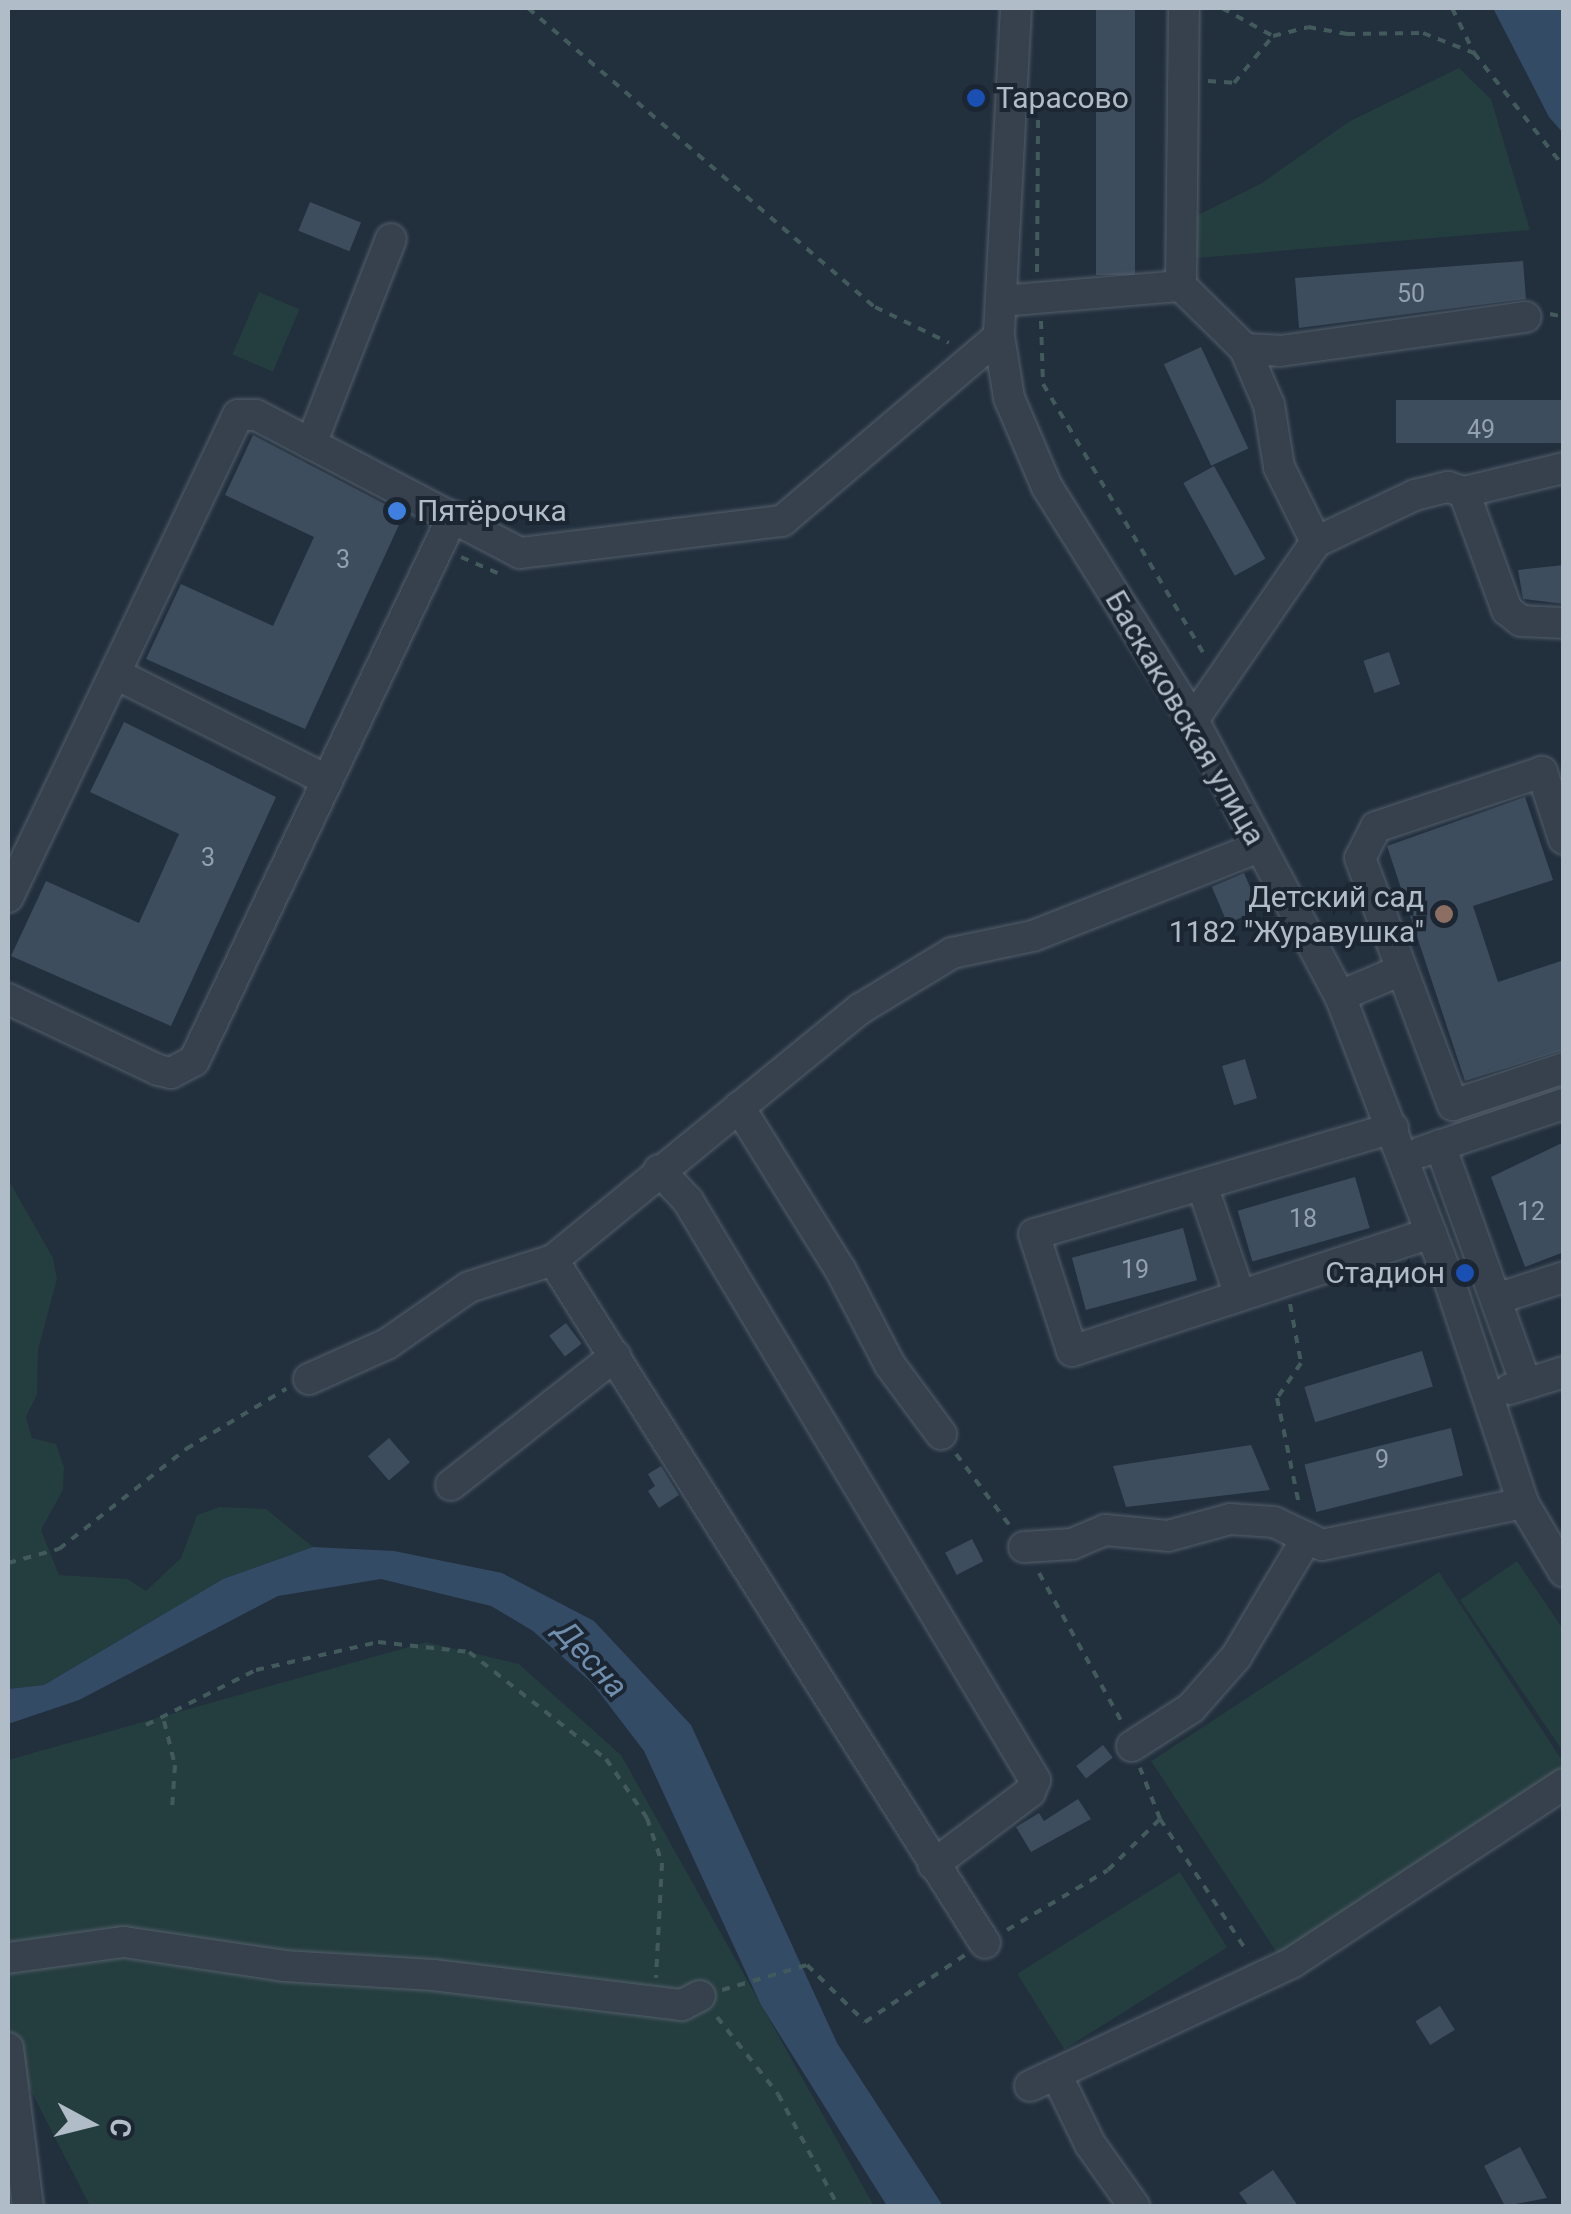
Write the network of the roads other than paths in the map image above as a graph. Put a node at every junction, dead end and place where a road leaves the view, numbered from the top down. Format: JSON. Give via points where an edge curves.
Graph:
{"nodes":[{"id":1,"x":1016,"y":8,"type":"edge"},
{"id":2,"x":1184,"y":8,"type":"edge"},
{"id":3,"x":392,"y":240,"type":"dead end"},
{"id":4,"x":1181,"y":286,"type":"junction"},
{"id":5,"x":1001,"y":301,"type":"junction"},
{"id":6,"x":1526,"y":317,"type":"dead end"},
{"id":7,"x":999,"y":336,"type":"junction"},
{"id":8,"x":1244,"y":349,"type":"junction"},
{"id":9,"x":310,"y":444,"type":"junction"},
{"id":10,"x":1564,"y":468,"type":"edge"},
{"id":11,"x":1464,"y":492,"type":"junction"},
{"id":12,"x":453,"y":516,"type":"junction"},
{"id":13,"x":1316,"y":542,"type":"junction"},
{"id":14,"x":1564,"y":622,"type":"edge"},
{"id":15,"x":118,"y":675,"type":"junction"},
{"id":16,"x":1193,"y":720,"type":"junction"},
{"id":17,"x":327,"y":780,"type":"junction"},
{"id":18,"x":1564,"y":838,"type":"edge"},
{"id":19,"x":1259,"y":847,"type":"junction"},
{"id":20,"x":8,"y":897,"type":"edge"},
{"id":21,"x":1402,"y":970,"type":"junction"},
{"id":22,"x":1340,"y":996,"type":"junction"},
{"id":23,"x":8,"y":999,"type":"edge"},
{"id":24,"x":1564,"y":1068,"type":"edge"},
{"id":25,"x":1564,"y":1104,"type":"edge"},
{"id":26,"x":739,"y":1107,"type":"junction"},
{"id":27,"x":1393,"y":1128,"type":"junction"},
{"id":28,"x":1440,"y":1145,"type":"junction"},
{"id":29,"x":1404,"y":1157,"type":"junction"},
{"id":30,"x":659,"y":1170,"type":"junction"},
{"id":31,"x":1202,"y":1185,"type":"junction"},
{"id":32,"x":1431,"y":1234,"type":"junction"},
{"id":33,"x":554,"y":1260,"type":"junction"},
{"id":34,"x":1564,"y":1277,"type":"edge"},
{"id":35,"x":1240,"y":1296,"type":"junction"},
{"id":36,"x":1496,"y":1299,"type":"junction"},
{"id":37,"x":615,"y":1356,"type":"junction"},
{"id":38,"x":1564,"y":1372,"type":"edge"},
{"id":39,"x":309,"y":1379,"type":"road end"},
{"id":40,"x":1526,"y":1384,"type":"junction"},
{"id":41,"x":1488,"y":1396,"type":"junction"},
{"id":42,"x":941,"y":1434,"type":"dead end"},
{"id":43,"x":451,"y":1485,"type":"dead end"},
{"id":44,"x":1523,"y":1503,"type":"junction"},
{"id":45,"x":1306,"y":1538,"type":"junction"},
{"id":46,"x":1024,"y":1547,"type":"dead end"},
{"id":47,"x":1564,"y":1572,"type":"edge"},
{"id":48,"x":1132,"y":1746,"type":"dead end"},
{"id":49,"x":1564,"y":1784,"type":"edge"},
{"id":50,"x":933,"y":1866,"type":"junction"},
{"id":51,"x":985,"y":1943,"type":"dead end"},
{"id":52,"x":8,"y":1958,"type":"edge"},
{"id":53,"x":700,"y":1996,"type":"road end"},
{"id":54,"x":8,"y":2048,"type":"edge"},
{"id":55,"x":28,"y":2206,"type":"edge"},
{"id":56,"x":1134,"y":2206,"type":"edge"}],
"edges":[{"from":1,"to":5,"type":"street","name":"Баскаковская улица"},
{"from":2,"to":4,"type":"street"},
{"from":3,"to":9,"type":"street"},
{"from":4,"to":5,"type":"street"},
{"from":4,"to":8,"type":"street"},
{"from":5,"to":7,"type":"street","name":"Баскаковская улица"},
{"from":6,"to":8,"type":"street","via":[[1280,351]]},
{"from":7,"to":12,"type":"street","via":[[782,521],[517,562]]},
{"from":7,"to":16,"type":"street","name":"Баскаковская улица","via":[[1000,370],[1047,487]]},
{"from":8,"to":13,"type":"street","via":[[1268,405],[1279,467]]},
{"from":9,"to":12,"type":"street"},
{"from":9,"to":15,"type":"street","via":[[256,414],[238,415]]},
{"from":10,"to":11,"type":"street"},
{"from":11,"to":13,"type":"street","via":[[1448,487],[1415,494]]},
{"from":11,"to":14,"type":"street","via":[[1507,610],[1521,622]]},
{"from":12,"to":17,"type":"street"},
{"from":13,"to":16,"type":"street"},
{"from":15,"to":17,"type":"street"},
{"from":15,"to":20,"type":"street"},
{"from":16,"to":19,"type":"street","name":"Баскаковская улица"},
{"from":17,"to":23,"type":"street","via":[[184,1070],[158,1070]]},
{"from":18,"to":21,"type":"street","via":[[1542,772],[1376,827],[1360,858]]},
{"from":19,"to":22,"type":"street","name":"Баскаковская улица"},
{"from":19,"to":26,"type":"street","via":[[1033,936],[952,953],[860,1009]]},
{"from":21,"to":22,"type":"street"},
{"from":21,"to":24,"type":"street","via":[[1453,1105]]},
{"from":22,"to":27,"type":"street","name":"Баскаковская улица"},
{"from":25,"to":28,"type":"street"},
{"from":26,"to":30,"type":"street"},
{"from":26,"to":42,"type":"street","via":[[840,1268],[890,1365]]},
{"from":27,"to":29,"type":"street","name":"Баскаковская улица"},
{"from":27,"to":31,"type":"street"},
{"from":28,"to":29,"type":"street"},
{"from":28,"to":36,"type":"street"},
{"from":29,"to":32,"type":"street","name":"Баскаковская улица"},
{"from":30,"to":33,"type":"street"},
{"from":30,"to":50,"type":"street","via":[[688,1201],[1035,1780],[1030,1792]]},
{"from":31,"to":35,"type":"street"},
{"from":31,"to":35,"type":"street","via":[[1034,1234],[1072,1351]]},
{"from":32,"to":35,"type":"street"},
{"from":32,"to":41,"type":"street","name":"Баскаковская улица"},
{"from":33,"to":37,"type":"street"},
{"from":33,"to":39,"type":"street","via":[[468,1287],[387,1344]]},
{"from":34,"to":36,"type":"street"},
{"from":36,"to":40,"type":"street"},
{"from":37,"to":43,"type":"street"},
{"from":37,"to":50,"type":"street"},
{"from":38,"to":40,"type":"street"},
{"from":40,"to":41,"type":"street"},
{"from":41,"to":44,"type":"street","name":"Баскаковская улица"},
{"from":44,"to":45,"type":"street","via":[[1322,1545]]},
{"from":44,"to":47,"type":"street","name":"Баскаковская улица"},
{"from":45,"to":46,"type":"street","via":[[1274,1522],[1230,1519],[1168,1536],[1105,1530],[1072,1544]]},
{"from":45,"to":48,"type":"street","via":[[1236,1657],[1190,1708]]},
{"from":49,"to":56,"type":"street","via":[[1263,1976],[1043,2080]]},
{"from":50,"to":51,"type":"street"},
{"from":52,"to":53,"type":"street","via":[[124,1942],[284,1966],[432,1975],[682,2005]]},
{"from":54,"to":55,"type":"street"}]}
